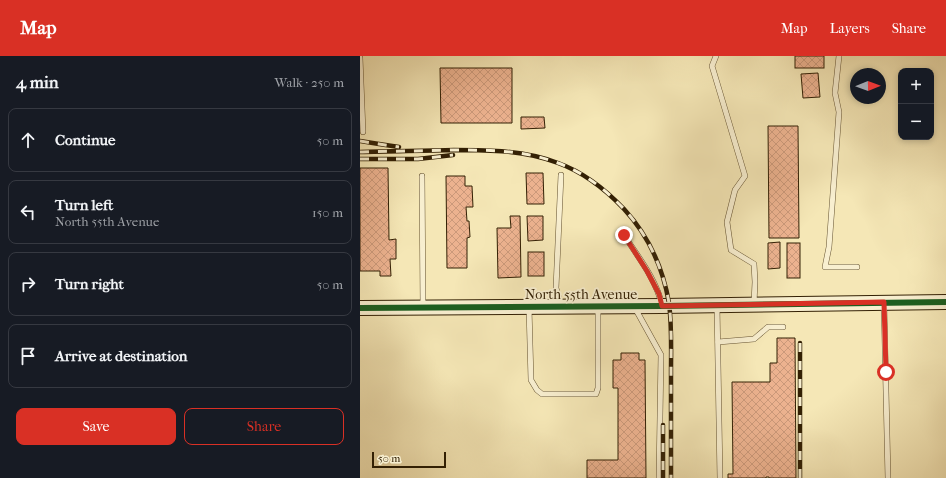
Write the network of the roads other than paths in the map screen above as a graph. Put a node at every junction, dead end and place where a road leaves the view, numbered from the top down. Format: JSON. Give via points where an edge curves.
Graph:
{"nodes":[{"id":1,"x":716,"y":56,"type":"edge"},
{"id":2,"x":839,"y":56,"type":"edge"},
{"id":3,"x":360,"y":58,"type":"edge"},
{"id":4,"x":363,"y":132,"type":"dead end"},
{"id":5,"x":422,"y":176,"type":"dead end"},
{"id":6,"x":561,"y":176,"type":"dead end"},
{"id":7,"x":624,"y":235,"type":"dead end"},
{"id":8,"x":857,"y":267,"type":"dead end"},
{"id":9,"x":884,"y":302,"type":"junction"},
{"id":10,"x":946,"y":302,"type":"edge"},
{"id":11,"x":754,"y":304,"type":"junction"},
{"id":12,"x":717,"y":305,"type":"junction"},
{"id":13,"x":562,"y":306,"type":"junction"},
{"id":14,"x":598,"y":306,"type":"junction"},
{"id":15,"x":634,"y":306,"type":"junction"},
{"id":16,"x":662,"y":306,"type":"junction"},
{"id":17,"x":529,"y":307,"type":"junction"},
{"id":18,"x":360,"y":308,"type":"edge"},
{"id":19,"x":423,"y":308,"type":"junction"},
{"id":20,"x":783,"y":327,"type":"dead end"},
{"id":21,"x":718,"y":342,"type":"junction"},
{"id":22,"x":659,"y":478,"type":"edge"},
{"id":23,"x":720,"y":478,"type":"edge"},
{"id":24,"x":888,"y":478,"type":"edge"}],
"edges":[{"from":1,"to":11,"type":"lane","via":[[712,66],[745,176],[735,190],[727,222],[731,250],[754,264]]},
{"from":2,"to":8,"type":"lane","via":[[835,92],[839,120],[829,247],[825,267]]},
{"from":3,"to":4,"type":"lane"},
{"from":5,"to":19,"type":"lane"},
{"from":6,"to":13,"type":"lane","via":[[556,288]]},
{"from":7,"to":16,"type":"lane","via":[[647,271]]},
{"from":9,"to":10,"type":"street","name":"North 55th Avenue"},
{"from":9,"to":11,"type":"street","name":"North 55th Avenue"},
{"from":9,"to":24,"type":"lane"},
{"from":11,"to":12,"type":"street","name":"North 55th Avenue"},
{"from":12,"to":16,"type":"street","name":"North 55th Avenue"},
{"from":12,"to":21,"type":"lane"},
{"from":13,"to":14,"type":"street","name":"North 55th Avenue"},
{"from":13,"to":17,"type":"street","name":"North 55th Avenue"},
{"from":14,"to":15,"type":"street","name":"North 55th Avenue"},
{"from":14,"to":17,"type":"lane","via":[[596,394],[542,394],[537,390],[531,380]]},
{"from":15,"to":16,"type":"street","name":"North 55th Avenue"},
{"from":15,"to":22,"type":"lane","via":[[661,355]]},
{"from":17,"to":19,"type":"street","name":"North 55th Avenue"},
{"from":18,"to":19,"type":"street","name":"North 55th Avenue"},
{"from":20,"to":21,"type":"lane","via":[[768,327],[754,339]]},
{"from":21,"to":23,"type":"lane"}]}
